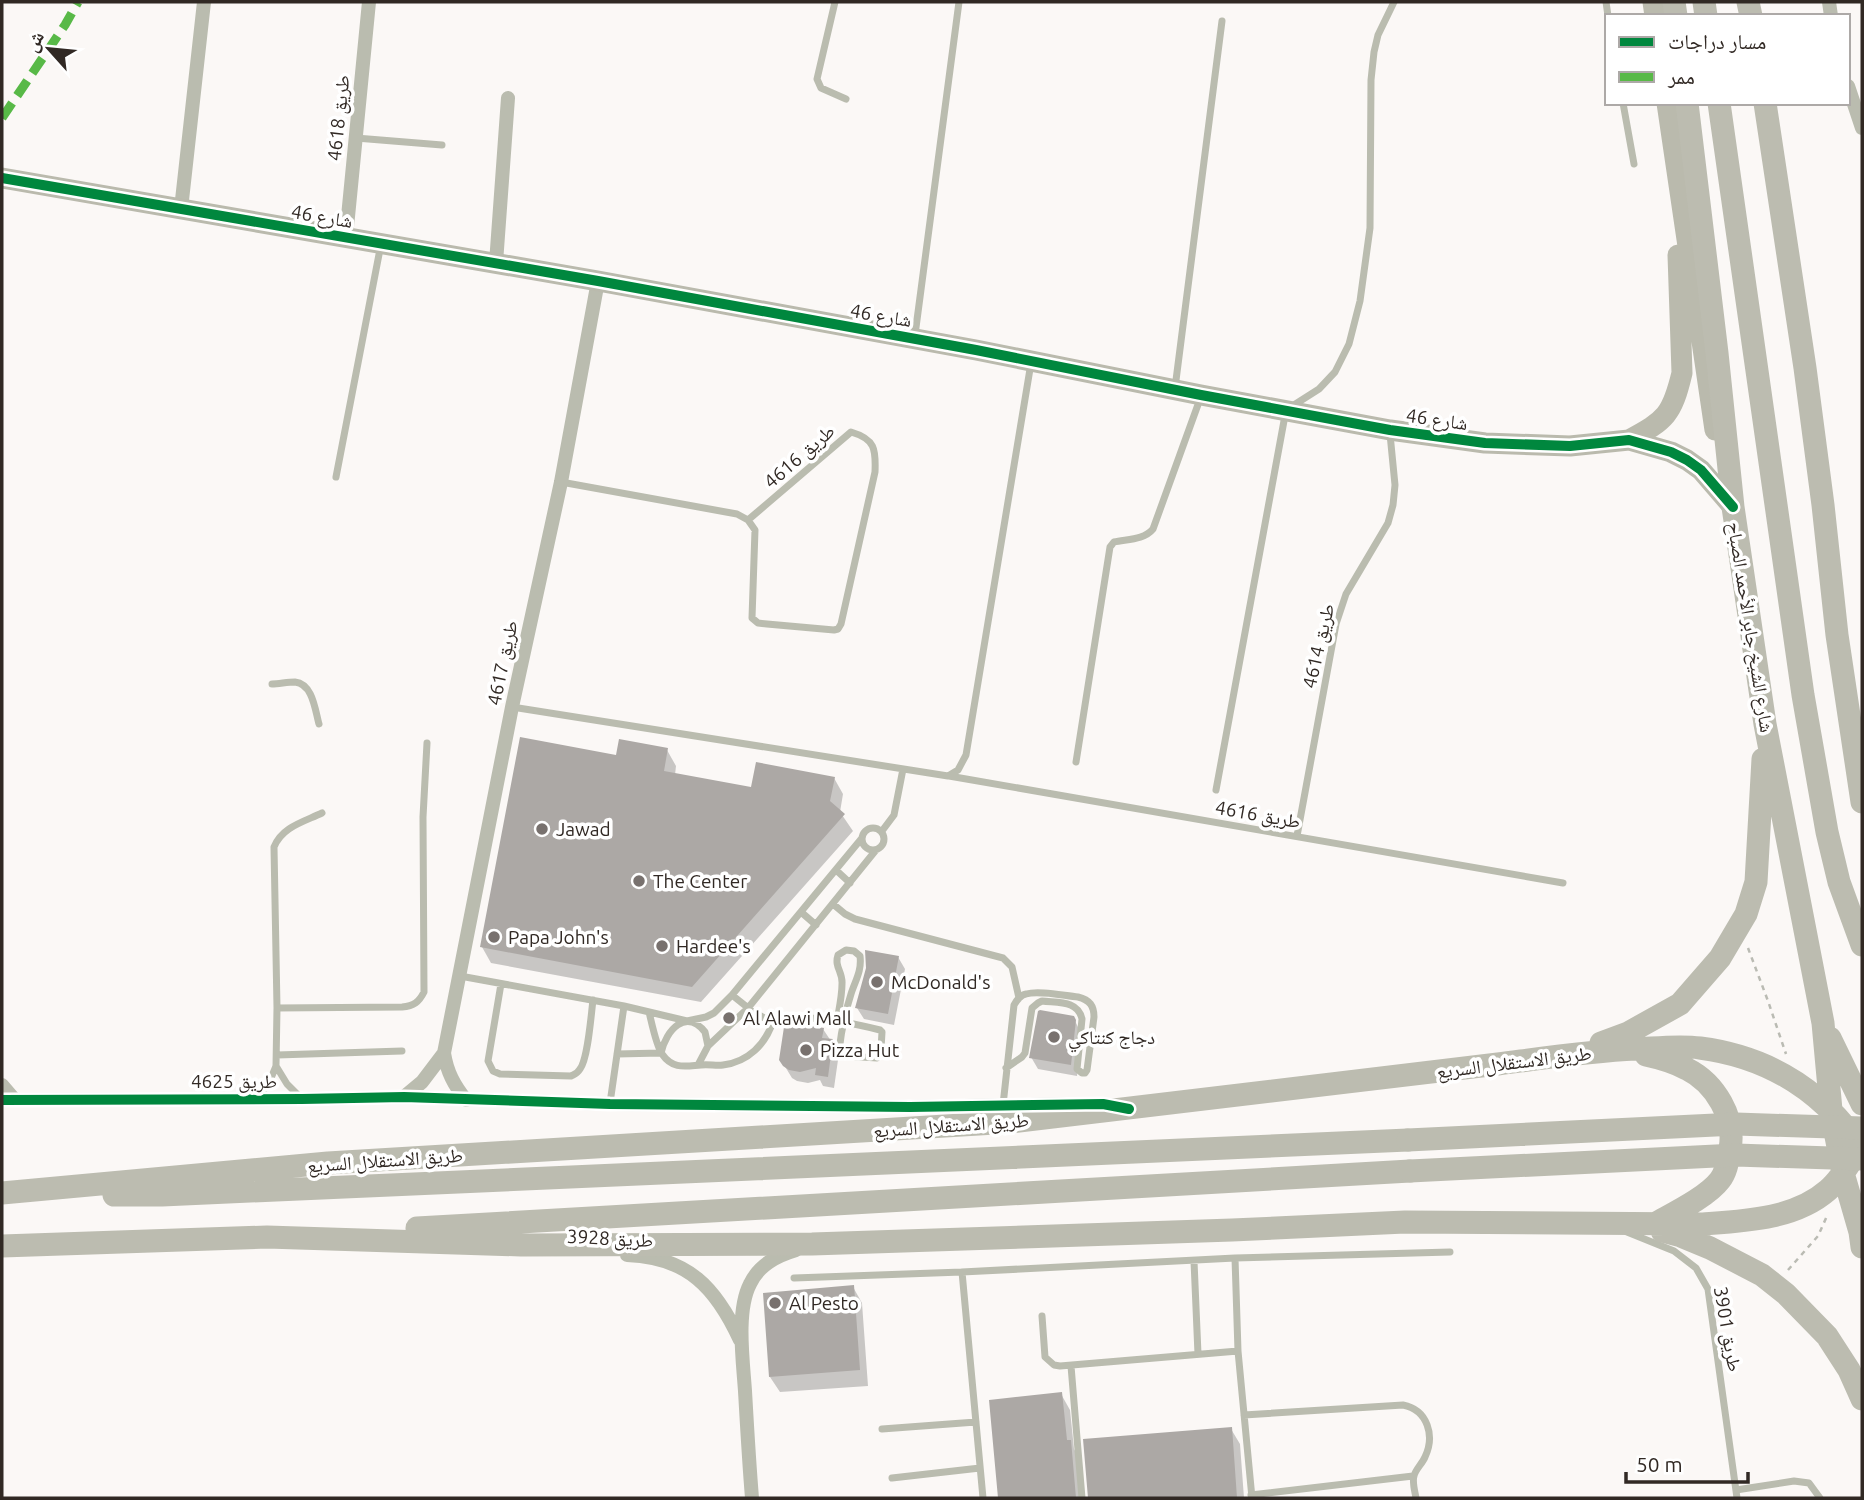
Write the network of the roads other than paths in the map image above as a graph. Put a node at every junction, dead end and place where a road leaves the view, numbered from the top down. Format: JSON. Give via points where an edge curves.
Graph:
{"nodes":[{"id":1,"x":204,"y":2,"type":"edge"},
{"id":2,"x":369,"y":2,"type":"edge"},
{"id":3,"x":835,"y":2,"type":"edge"},
{"id":4,"x":959,"y":2,"type":"edge"},
{"id":5,"x":1394,"y":2,"type":"edge"},
{"id":6,"x":1222,"y":21,"type":"dead end"},
{"id":7,"x":1850,"y":92,"type":"edge"},
{"id":8,"x":508,"y":99,"type":"dead end"},
{"id":9,"x":846,"y":99,"type":"dead end"},
{"id":10,"x":1623,"y":105,"type":"edge"},
{"id":11,"x":1668,"y":105,"type":"edge"},
{"id":12,"x":1687,"y":105,"type":"edge"},
{"id":13,"x":1718,"y":105,"type":"edge"},
{"id":14,"x":1765,"y":105,"type":"edge"},
{"id":15,"x":1862,"y":128,"type":"edge"},
{"id":16,"x":356,"y":138,"type":"junction"},
{"id":17,"x":442,"y":145,"type":"dead end"},
{"id":18,"x":1634,"y":164,"type":"dead end"},
{"id":19,"x":2,"y":178,"type":"edge"},
{"id":20,"x":1683,"y":207,"type":"junction"},
{"id":21,"x":181,"y":209,"type":"junction"},
{"id":22,"x":346,"y":237,"type":"junction"},
{"id":23,"x":382,"y":244,"type":"junction"},
{"id":24,"x":496,"y":263,"type":"junction"},
{"id":25,"x":598,"y":281,"type":"junction"},
{"id":26,"x":914,"y":339,"type":"junction"},
{"id":27,"x":1031,"y":361,"type":"junction"},
{"id":28,"x":1175,"y":389,"type":"junction"},
{"id":29,"x":1201,"y":395,"type":"junction"},
{"id":30,"x":1286,"y":410,"type":"junction"},
{"id":31,"x":1390,"y":430,"type":"junction"},
{"id":32,"x":1629,"y":440,"type":"junction"},
{"id":33,"x":1730,"y":463,"type":"junction"},
{"id":34,"x":336,"y":477,"type":"dead end"},
{"id":35,"x":561,"y":482,"type":"junction"},
{"id":36,"x":1733,"y":507,"type":"junction"},
{"id":37,"x":748,"y":520,"type":"junction"},
{"id":38,"x":272,"y":684,"type":"dead end"},
{"id":39,"x":1846,"y":702,"type":"junction"},
{"id":40,"x":512,"y":707,"type":"junction"},
{"id":41,"x":1862,"y":723,"type":"edge"},
{"id":42,"x":319,"y":724,"type":"dead end"},
{"id":43,"x":1765,"y":724,"type":"junction"},
{"id":44,"x":427,"y":743,"type":"dead end"},
{"id":45,"x":1076,"y":762,"type":"dead end"},
{"id":46,"x":903,"y":769,"type":"junction"},
{"id":47,"x":948,"y":776,"type":"junction"},
{"id":48,"x":1216,"y":790,"type":"dead end"},
{"id":49,"x":1862,"y":799,"type":"edge"},
{"id":50,"x":322,"y":813,"type":"dead end"},
{"id":51,"x":882,"y":831,"type":"junction"},
{"id":52,"x":1297,"y":836,"type":"junction"},
{"id":53,"x":862,"y":838,"type":"junction"},
{"id":54,"x":876,"y":850,"type":"junction"},
{"id":55,"x":836,"y":870,"type":"junction"},
{"id":56,"x":850,"y":883,"type":"junction"},
{"id":57,"x":1563,"y":883,"type":"dead end"},
{"id":58,"x":833,"y":904,"type":"junction"},
{"id":59,"x":802,"y":912,"type":"junction"},
{"id":60,"x":816,"y":925,"type":"junction"},
{"id":61,"x":1862,"y":945,"type":"edge"},
{"id":62,"x":460,"y":976,"type":"junction"},
{"id":63,"x":501,"y":984,"type":"junction"},
{"id":64,"x":732,"y":995,"type":"junction"},
{"id":65,"x":1019,"y":998,"type":"junction"},
{"id":66,"x":593,"y":1000,"type":"junction"},
{"id":67,"x":624,"y":1006,"type":"junction"},
{"id":68,"x":277,"y":1008,"type":"junction"},
{"id":69,"x":748,"y":1008,"type":"junction"},
{"id":70,"x":649,"y":1012,"type":"junction"},
{"id":71,"x":687,"y":1021,"type":"junction"},
{"id":72,"x":773,"y":1021,"type":"junction"},
{"id":73,"x":841,"y":1022,"type":"junction"},
{"id":74,"x":1823,"y":1023,"type":"junction"},
{"id":75,"x":708,"y":1046,"type":"junction"},
{"id":76,"x":1622,"y":1049,"type":"junction"},
{"id":77,"x":402,"y":1051,"type":"dead end"},
{"id":78,"x":444,"y":1053,"type":"junction"},
{"id":79,"x":661,"y":1053,"type":"junction"},
{"id":80,"x":1573,"y":1053,"type":"junction"},
{"id":81,"x":617,"y":1054,"type":"junction"},
{"id":82,"x":276,"y":1055,"type":"junction"},
{"id":83,"x":698,"y":1065,"type":"junction"},
{"id":84,"x":276,"y":1066,"type":"junction"},
{"id":85,"x":1006,"y":1068,"type":"junction"},
{"id":86,"x":2,"y":1085,"type":"edge"},
{"id":87,"x":404,"y":1097,"type":"junction"},
{"id":88,"x":8,"y":1099,"type":"edge"},
{"id":89,"x":258,"y":1099,"type":"junction"},
{"id":90,"x":302,"y":1099,"type":"junction"},
{"id":91,"x":466,"y":1100,"type":"junction"},
{"id":92,"x":610,"y":1104,"type":"junction"},
{"id":93,"x":1862,"y":1104,"type":"edge"},
{"id":94,"x":1003,"y":1105,"type":"junction"},
{"id":95,"x":1129,"y":1109,"type":"junction"},
{"id":96,"x":1831,"y":1110,"type":"junction"},
{"id":97,"x":1862,"y":1145,"type":"edge"},
{"id":98,"x":1845,"y":1178,"type":"edge"},
{"id":99,"x":2,"y":1194,"type":"edge"},
{"id":100,"x":1606,"y":1223,"type":"junction"},
{"id":101,"x":1632,"y":1223,"type":"junction"},
{"id":102,"x":1655,"y":1224,"type":"junction"},
{"id":103,"x":267,"y":1237,"type":"junction"},
{"id":104,"x":1861,"y":1240,"type":"edge"},
{"id":105,"x":812,"y":1244,"type":"junction"},
{"id":106,"x":521,"y":1245,"type":"junction"},
{"id":107,"x":2,"y":1246,"type":"edge"},
{"id":108,"x":1450,"y":1252,"type":"dead end"},
{"id":109,"x":1235,"y":1258,"type":"junction"},
{"id":110,"x":1194,"y":1261,"type":"junction"},
{"id":111,"x":962,"y":1272,"type":"junction"},
{"id":112,"x":794,"y":1278,"type":"dead end"},
{"id":113,"x":1042,"y":1316,"type":"dead end"},
{"id":114,"x":742,"y":1344,"type":"junction"},
{"id":115,"x":1238,"y":1351,"type":"junction"},
{"id":116,"x":1198,"y":1354,"type":"junction"},
{"id":117,"x":1071,"y":1366,"type":"junction"},
{"id":118,"x":1862,"y":1399,"type":"edge"},
{"id":119,"x":1244,"y":1415,"type":"junction"},
{"id":120,"x":976,"y":1422,"type":"junction"},
{"id":121,"x":882,"y":1429,"type":"dead end"},
{"id":122,"x":980,"y":1468,"type":"junction"},
{"id":123,"x":1413,"y":1476,"type":"junction"},
{"id":124,"x":891,"y":1478,"type":"dead end"},
{"id":125,"x":1737,"y":1494,"type":"edge"},
{"id":126,"x":1252,"y":1496,"type":"edge"},
{"id":127,"x":751,"y":1498,"type":"edge"},
{"id":128,"x":983,"y":1498,"type":"edge"},
{"id":129,"x":1082,"y":1498,"type":"edge"},
{"id":130,"x":1416,"y":1498,"type":"edge"},
{"id":131,"x":1820,"y":1498,"type":"edge"}],
"edges":[{"from":1,"to":21,"type":"street"},
{"from":2,"to":16,"type":"street","name":"طريق 4618"},
{"from":3,"to":9,"type":"lane","via":[[817,79],[821,88]]},
{"from":4,"to":26,"type":"lane"},
{"from":5,"to":30,"type":"lane","via":[[1374,52],[1370,228],[1349,344],[1335,372],[1319,389]]},
{"from":6,"to":28,"type":"lane"},
{"from":7,"to":15,"type":"street"},
{"from":8,"to":24,"type":"street"},
{"from":10,"to":18,"type":"lane"},
{"from":11,"to":20,"type":"street"},
{"from":12,"to":33,"type":"main road","name":"شارع الشيخ جابر الأحمد الصباح"},
{"from":13,"to":61,"type":"main road","via":[[1803,695],[1827,832]]},
{"from":14,"to":39,"type":"main road","via":[[1805,368]]},
{"from":16,"to":17,"type":"lane"},
{"from":16,"to":22,"type":"street","name":"طريق 4618"},
{"from":19,"to":21,"type":"street","name":"شارع 46"},
{"from":20,"to":32,"type":"street","name":"شارع 46","via":[[1678,262],[1682,373],[1678,392],[1670,411]]},
{"from":20,"to":33,"type":"street","via":[[1717,440]]},
{"from":21,"to":22,"type":"street","name":"شارع 46"},
{"from":22,"to":23,"type":"street","name":"شارع 46"},
{"from":23,"to":24,"type":"street","name":"شارع 46"},
{"from":23,"to":34,"type":"lane"},
{"from":24,"to":25,"type":"street","name":"شارع 46"},
{"from":25,"to":26,"type":"street","name":"شارع 46"},
{"from":25,"to":35,"type":"street","name":"طريق 4617"},
{"from":26,"to":27,"type":"street","name":"شارع 46"},
{"from":27,"to":28,"type":"street","name":"شارع 46"},
{"from":27,"to":47,"type":"lane","via":[[966,755]]},
{"from":28,"to":29,"type":"street","name":"شارع 46"},
{"from":29,"to":30,"type":"street","name":"شارع 46"},
{"from":29,"to":45,"type":"lane","via":[[1153,529],[1110,547]]},
{"from":30,"to":31,"type":"street","name":"شارع 46"},
{"from":30,"to":48,"type":"lane"},
{"from":31,"to":32,"type":"street","name":"شارع 46","via":[[1497,443],[1570,446]]},
{"from":31,"to":52,"type":"lane","name":"طريق 4614","via":[[1393,505],[1388,523],[1346,594],[1336,624]]},
{"from":32,"to":36,"type":"street","name":"شارع 46","via":[[1687,460]]},
{"from":33,"to":36,"type":"main road","name":"شارع الشيخ جابر الأحمد الصباح"},
{"from":35,"to":37,"type":"lane","via":[[737,514]]},
{"from":35,"to":40,"type":"street","name":"طريق 4617"},
{"from":36,"to":43,"type":"main road","name":"شارع الشيخ جابر الأحمد الصباح"},
{"from":37,"to":37,"type":"lane","name":"طريق 4616","via":[[755,530],[752,618],[758,623],[838,629],[876,451],[865,436],[851,432]]},
{"from":38,"to":42,"type":"lane","via":[[303,685]]},
{"from":39,"to":41,"type":"street"},
{"from":39,"to":49,"type":"main road"},
{"from":40,"to":46,"type":"lane","name":"طريق 4616"},
{"from":40,"to":62,"type":"street","name":"طريق 4617"},
{"from":43,"to":74,"type":"main road","name":"شارع الشيخ جابر الأحمد الصباح"},
{"from":43,"to":80,"type":"main road","via":[[1756,883],[1739,926],[1720,958],[1680,1004],[1628,1033]]},
{"from":44,"to":68,"type":"lane","via":[[424,992],[420,1000],[402,1007]]},
{"from":46,"to":47,"type":"lane","name":"طريق 4616"},
{"from":46,"to":51,"type":"lane","via":[[894,815]]},
{"from":47,"to":52,"type":"lane","name":"طريق 4616"},
{"from":50,"to":68,"type":"lane","via":[[284,831],[274,847]]},
{"from":51,"to":53,"type":"lane","via":[[868,829]]},
{"from":51,"to":54,"type":"lane","via":[[884,842]]},
{"from":52,"to":57,"type":"lane","name":"طريق 4616"},
{"from":53,"to":54,"type":"lane","via":[[868,849]]},
{"from":53,"to":55,"type":"lane"},
{"from":54,"to":56,"type":"lane"},
{"from":55,"to":56,"type":"lane"},
{"from":55,"to":59,"type":"lane"},
{"from":56,"to":58,"type":"lane"},
{"from":58,"to":60,"type":"lane"},
{"from":58,"to":65,"type":"lane","via":[[855,919],[1003,958],[1012,967]]},
{"from":59,"to":60,"type":"lane"},
{"from":59,"to":64,"type":"lane"},
{"from":60,"to":69,"type":"lane"},
{"from":62,"to":63,"type":"lane"},
{"from":62,"to":78,"type":"street","name":"طريق 4617"},
{"from":63,"to":66,"type":"lane"},
{"from":63,"to":66,"type":"lane","via":[[488,1061],[500,1074],[571,1076],[579,1071]]},
{"from":64,"to":69,"type":"lane"},
{"from":64,"to":71,"type":"lane","via":[[715,1013]]},
{"from":65,"to":85,"type":"lane","via":[[1014,1005]]},
{"from":65,"to":85,"type":"lane","via":[[1033,993],[1078,997],[1091,1003],[1094,1017],[1087,1070],[1077,1069],[1081,1013],[1071,1004],[1042,1001],[1032,1008],[1025,1053]]},
{"from":66,"to":67,"type":"lane"},
{"from":67,"to":70,"type":"lane"},
{"from":67,"to":81,"type":"lane"},
{"from":68,"to":82,"type":"lane"},
{"from":69,"to":72,"type":"lane"},
{"from":69,"to":75,"type":"lane"},
{"from":70,"to":71,"type":"lane"},
{"from":70,"to":79,"type":"lane"},
{"from":71,"to":75,"type":"lane","via":[[705,1032]]},
{"from":71,"to":79,"type":"lane","via":[[667,1036]]},
{"from":72,"to":73,"type":"lane","via":[[800,1017]]},
{"from":72,"to":83,"type":"lane","via":[[763,1043],[750,1054],[736,1062]]},
{"from":73,"to":73,"type":"lane","via":[[841,1055],[879,1057],[880,1030]]},
{"from":73,"to":73,"type":"lane","via":[[843,980],[836,961],[846,950],[854,951],[862,964]]},
{"from":74,"to":93,"type":"main road"},
{"from":74,"to":96,"type":"main road"},
{"from":75,"to":83,"type":"lane"},
{"from":76,"to":80,"type":"main road","name":"طريق الاستقلال السريع"},
{"from":76,"to":96,"type":"main road","name":"طريق الاستقلال السريع","via":[[1698,1048],[1754,1060],[1794,1080]]},
{"from":76,"to":102,"type":"main road","via":[[1690,1070],[1719,1097],[1733,1136],[1721,1179]]},
{"from":77,"to":82,"type":"lane"},
{"from":78,"to":87,"type":"street","name":"طريق 4617"},
{"from":78,"to":91,"type":"street","name":"طريق 4617","via":[[455,1087]]},
{"from":79,"to":81,"type":"lane"},
{"from":79,"to":83,"type":"lane","via":[[681,1066]]},
{"from":80,"to":95,"type":"main road","name":"طريق الاستقلال السريع"},
{"from":81,"to":92,"type":"lane"},
{"from":82,"to":84,"type":"lane"},
{"from":84,"to":89,"type":"lane"},
{"from":84,"to":90,"type":"lane"},
{"from":85,"to":94,"type":"lane"},
{"from":86,"to":88,"type":"street"},
{"from":87,"to":90,"type":"street","name":"طريق 4625"},
{"from":87,"to":91,"type":"street","name":"طريق 4625"},
{"from":88,"to":89,"type":"street","name":"طريق 4625"},
{"from":89,"to":90,"type":"street","name":"طريق 4625"},
{"from":91,"to":92,"type":"street","name":"طريق 4625"},
{"from":92,"to":94,"type":"street","name":"طريق 4625"},
{"from":94,"to":95,"type":"street","name":"طريق 4625","via":[[1103,1104]]},
{"from":95,"to":99,"type":"main road","name":"طريق الاستقلال السريع","via":[[1012,1122],[328,1163]]},
{"from":96,"to":97,"type":"main road","name":"طريق الاستقلال السريع"},
{"from":96,"to":98,"type":"main road"},
{"from":97,"to":98,"type":"main road"},
{"from":97,"to":99,"type":"main road","bridge":true,"via":[[1736,1124],[162,1195]]},
{"from":97,"to":103,"type":"main road","bridge":true},
{"from":98,"to":102,"type":"main road","via":[[1816,1199],[1783,1214],[1737,1222]]},
{"from":98,"to":104,"type":"main road"},
{"from":100,"to":101,"type":"main road"},
{"from":100,"to":105,"type":"main road","via":[[1405,1222]]},
{"from":100,"to":125,"type":"lane","name":"طريق 3901","via":[[1674,1251],[1696,1268],[1708,1289]]},
{"from":101,"to":102,"type":"main road"},
{"from":101,"to":118,"type":"main road","via":[[1681,1236],[1762,1275],[1827,1336]]},
{"from":103,"to":106,"type":"main road"},
{"from":103,"to":107,"type":"main road"},
{"from":105,"to":106,"type":"main road"},
{"from":105,"to":114,"type":"street","name":"طريق 3928","via":[[776,1257],[754,1275],[744,1302]]},
{"from":106,"to":114,"type":"street","name":"طريق 3928","via":[[542,1254],[635,1255],[674,1265],[716,1296]]},
{"from":108,"to":109,"type":"lane"},
{"from":109,"to":110,"type":"lane"},
{"from":109,"to":115,"type":"lane"},
{"from":110,"to":111,"type":"lane"},
{"from":110,"to":116,"type":"lane"},
{"from":111,"to":112,"type":"lane"},
{"from":111,"to":120,"type":"lane"},
{"from":113,"to":117,"type":"lane","via":[[1045,1357],[1054,1365]]},
{"from":114,"to":127,"type":"street","name":"طريق 3928"},
{"from":115,"to":116,"type":"lane"},
{"from":115,"to":119,"type":"lane"},
{"from":116,"to":117,"type":"lane"},
{"from":117,"to":129,"type":"lane"},
{"from":119,"to":123,"type":"lane","via":[[1410,1406],[1430,1431],[1425,1458]]},
{"from":119,"to":126,"type":"lane"},
{"from":120,"to":121,"type":"lane"},
{"from":120,"to":122,"type":"lane"},
{"from":122,"to":124,"type":"lane"},
{"from":122,"to":128,"type":"lane"},
{"from":123,"to":126,"type":"lane"},
{"from":123,"to":130,"type":"lane"},
{"from":125,"to":131,"type":"lane","via":[[1794,1481],[1810,1483]]}]}
